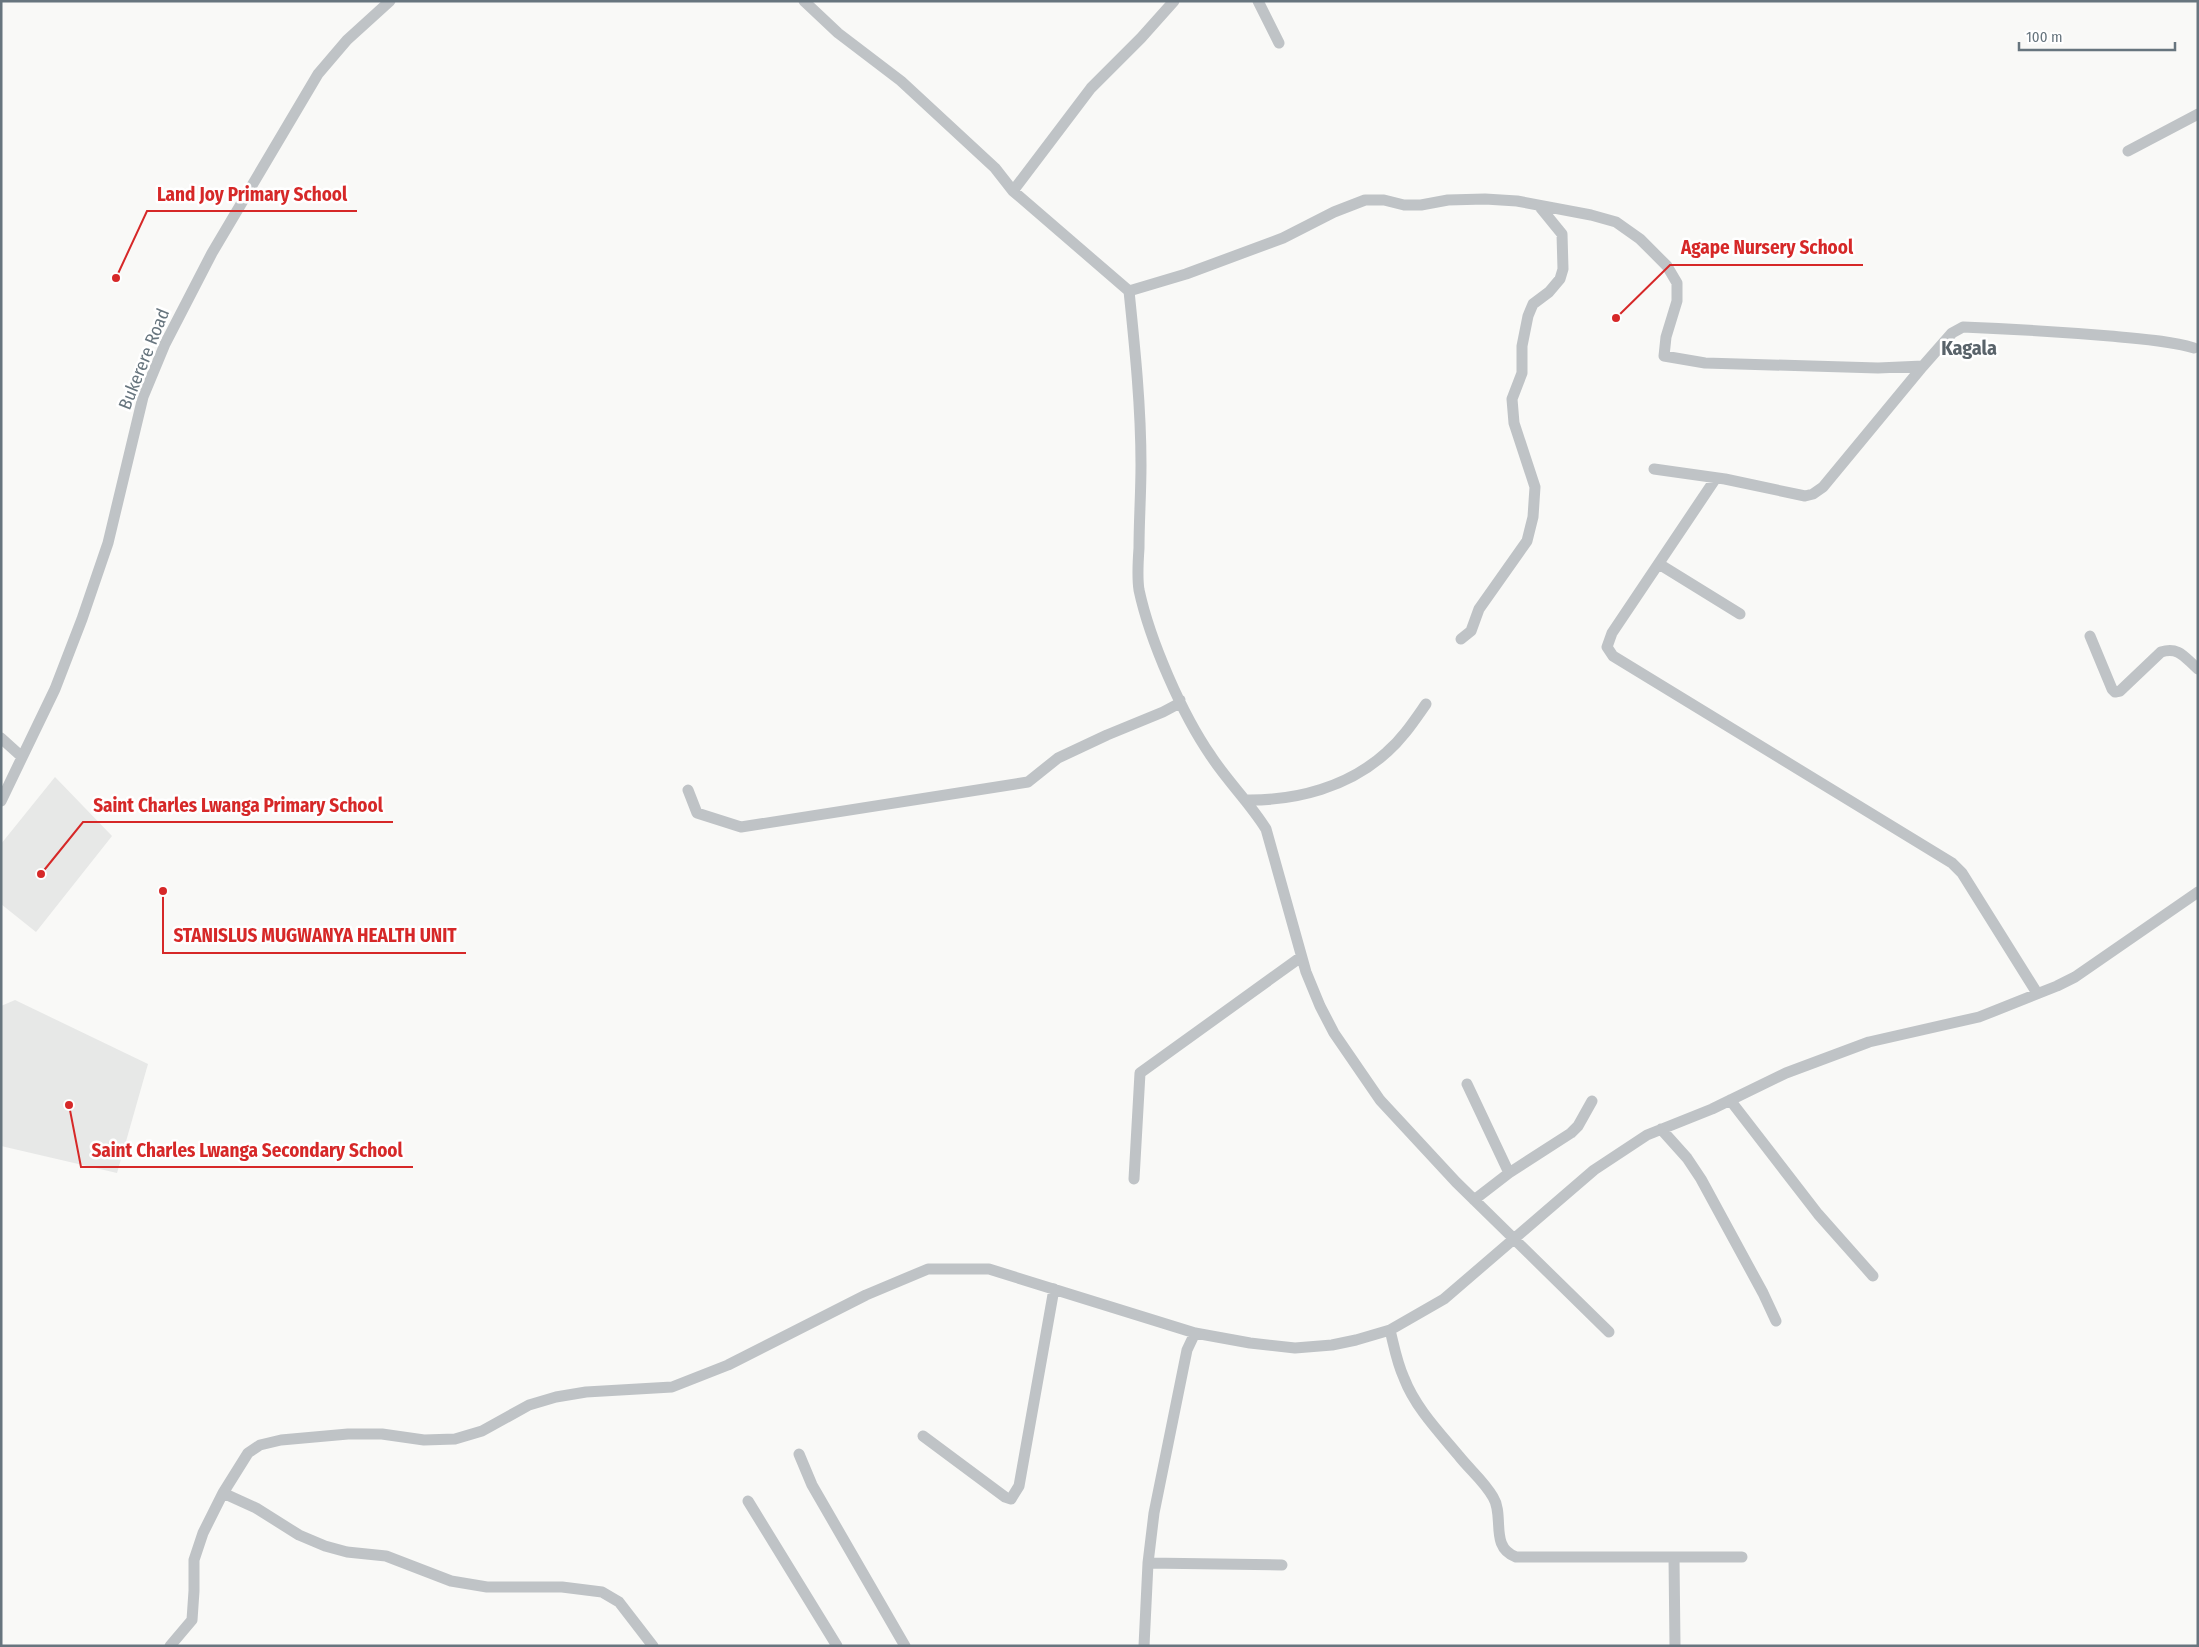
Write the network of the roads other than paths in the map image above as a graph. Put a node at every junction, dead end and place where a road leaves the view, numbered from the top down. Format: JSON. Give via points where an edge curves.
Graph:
{"nodes":[{"id":1,"x":390,"y":1,"type":"edge"},
{"id":2,"x":804,"y":1,"type":"edge"},
{"id":3,"x":1174,"y":1,"type":"edge"},
{"id":4,"x":1258,"y":1,"type":"edge"},
{"id":5,"x":1279,"y":43,"type":"dead end"},
{"id":6,"x":2198,"y":114,"type":"edge"},
{"id":7,"x":2128,"y":151,"type":"dead end"},
{"id":8,"x":1013,"y":191,"type":"junction"},
{"id":9,"x":1540,"y":207,"type":"junction"},
{"id":10,"x":1129,"y":291,"type":"junction"},
{"id":11,"x":2194,"y":348,"type":"dead end"},
{"id":12,"x":1923,"y":366,"type":"junction"},
{"id":13,"x":1654,"y":469,"type":"dead end"},
{"id":14,"x":1716,"y":478,"type":"junction"},
{"id":15,"x":1659,"y":564,"type":"junction"},
{"id":16,"x":1740,"y":614,"type":"dead end"},
{"id":17,"x":2090,"y":636,"type":"dead end"},
{"id":18,"x":1461,"y":639,"type":"dead end"},
{"id":19,"x":2198,"y":669,"type":"edge"},
{"id":20,"x":1180,"y":700,"type":"junction"},
{"id":21,"x":1426,"y":704,"type":"dead end"},
{"id":22,"x":1,"y":738,"type":"edge"},
{"id":23,"x":22,"y":757,"type":"junction"},
{"id":24,"x":688,"y":790,"type":"dead end"},
{"id":25,"x":1245,"y":800,"type":"junction"},
{"id":26,"x":1,"y":801,"type":"edge"},
{"id":27,"x":2198,"y":892,"type":"edge"},
{"id":28,"x":1301,"y":957,"type":"junction"},
{"id":29,"x":2037,"y":993,"type":"junction"},
{"id":30,"x":1467,"y":1084,"type":"dead end"},
{"id":31,"x":1730,"y":1100,"type":"junction"},
{"id":32,"x":1592,"y":1101,"type":"dead end"},
{"id":33,"x":1661,"y":1129,"type":"junction"},
{"id":34,"x":1509,"y":1173,"type":"junction"},
{"id":35,"x":1134,"y":1180,"type":"dead end"},
{"id":36,"x":1474,"y":1200,"type":"junction"},
{"id":37,"x":1512,"y":1239,"type":"junction"},
{"id":38,"x":1873,"y":1276,"type":"dead end"},
{"id":39,"x":1054,"y":1289,"type":"junction"},
{"id":40,"x":1776,"y":1321,"type":"dead end"},
{"id":41,"x":1390,"y":1330,"type":"junction"},
{"id":42,"x":1609,"y":1332,"type":"dead end"},
{"id":43,"x":1195,"y":1333,"type":"junction"},
{"id":44,"x":923,"y":1436,"type":"dead end"},
{"id":45,"x":799,"y":1454,"type":"dead end"},
{"id":46,"x":223,"y":1493,"type":"junction"},
{"id":47,"x":748,"y":1501,"type":"dead end"},
{"id":48,"x":1674,"y":1557,"type":"junction"},
{"id":49,"x":1742,"y":1557,"type":"dead end"},
{"id":50,"x":1148,"y":1563,"type":"junction"},
{"id":51,"x":1282,"y":1565,"type":"dead end"},
{"id":52,"x":170,"y":1646,"type":"edge"},
{"id":53,"x":653,"y":1646,"type":"edge"},
{"id":54,"x":837,"y":1646,"type":"edge"},
{"id":55,"x":905,"y":1646,"type":"edge"},
{"id":56,"x":1144,"y":1646,"type":"edge"},
{"id":57,"x":1675,"y":1646,"type":"edge"}],
"edges":[{"from":1,"to":23,"type":"street","name":"Bukerere Road","via":[[347,40],[318,74],[212,253],[164,344],[143,397],[108,543],[91,594],[55,689]]},
{"from":2,"to":8,"type":"street","via":[[838,34],[901,81],[995,168]]},
{"from":3,"to":8,"type":"street","via":[[1091,88]]},
{"from":4,"to":5,"type":"street"},
{"from":6,"to":7,"type":"street"},
{"from":8,"to":10,"type":"street"},
{"from":9,"to":10,"type":"street","via":[[1485,199],[1421,205],[1365,200],[1283,238]]},
{"from":9,"to":12,"type":"street","via":[[1616,222],[1640,239],[1667,266],[1677,283],[1677,301],[1664,356],[1705,363],[1878,368]]},
{"from":9,"to":18,"type":"street","via":[[1562,234],[1563,269],[1560,279],[1533,304],[1528,316],[1522,346],[1522,373],[1512,399],[1520,448],[1535,487],[1533,517],[1527,541],[1479,609],[1471,631]]},
{"from":10,"to":20,"type":"street","via":[[1139,406],[1139,588],[1153,639]]},
{"from":11,"to":12,"type":"street","via":[[2173,342],[2122,337],[1963,327],[1952,333]]},
{"from":12,"to":14,"type":"street","via":[[1823,487],[1813,494],[1805,496]]},
{"from":13,"to":14,"type":"street"},
{"from":14,"to":15,"type":"street"},
{"from":15,"to":16,"type":"street"},
{"from":15,"to":29,"type":"street","via":[[1612,633],[1607,647],[1613,656],[1952,863],[1962,873]]},
{"from":17,"to":19,"type":"street","via":[[2115,692],[2120,691],[2161,652],[2170,649],[2176,650]]},
{"from":20,"to":24,"type":"street","via":[[1163,712],[1058,758],[1028,782],[741,827],[697,813]]},
{"from":20,"to":25,"type":"street","via":[[1211,756]]},
{"from":21,"to":25,"type":"street","via":[[1387,752],[1360,773],[1298,797]]},
{"from":22,"to":23,"type":"street"},
{"from":23,"to":26,"type":"street","name":"Bukerere Road"},
{"from":25,"to":28,"type":"street","via":[[1266,829]]},
{"from":27,"to":29,"type":"street","via":[[2075,976]]},
{"from":28,"to":35,"type":"street","via":[[1140,1073]]},
{"from":28,"to":36,"type":"street","via":[[1334,1033],[1380,1100]]},
{"from":29,"to":31,"type":"street","via":[[1979,1017],[1869,1042],[1786,1073]]},
{"from":30,"to":34,"type":"street"},
{"from":31,"to":33,"type":"street"},
{"from":31,"to":38,"type":"street","via":[[1818,1214]]},
{"from":32,"to":34,"type":"street","via":[[1571,1133]]},
{"from":33,"to":37,"type":"street","via":[[1647,1134],[1594,1170]]},
{"from":33,"to":40,"type":"street","via":[[1687,1158],[1700,1179]]},
{"from":34,"to":36,"type":"street"},
{"from":36,"to":37,"type":"street"},
{"from":37,"to":41,"type":"street","via":[[1444,1299]]},
{"from":37,"to":42,"type":"street"},
{"from":39,"to":43,"type":"street"},
{"from":39,"to":44,"type":"street","via":[[1019,1486],[1011,1499]]},
{"from":39,"to":46,"type":"street","via":[[989,1269],[928,1269],[866,1295],[728,1365],[672,1387],[556,1397],[529,1406],[482,1432],[455,1438],[424,1440],[382,1434],[281,1440],[260,1445],[248,1453]]},
{"from":41,"to":43,"type":"street","via":[[1332,1346],[1295,1348]]},
{"from":41,"to":48,"type":"street","via":[[1411,1393],[1496,1502],[1500,1542],[1509,1554],[1516,1557]]},
{"from":43,"to":50,"type":"street","via":[[1187,1350],[1180,1384],[1154,1513]]},
{"from":45,"to":55,"type":"street","via":[[812,1486]]},
{"from":46,"to":52,"type":"street","via":[[194,1560],[192,1620]]},
{"from":46,"to":53,"type":"street","via":[[325,1546],[386,1556],[451,1581],[487,1587],[562,1587],[602,1592],[619,1602]]},
{"from":47,"to":54,"type":"street"},
{"from":48,"to":49,"type":"street"},
{"from":48,"to":57,"type":"street"},
{"from":50,"to":51,"type":"street"},
{"from":50,"to":56,"type":"street"}]}
